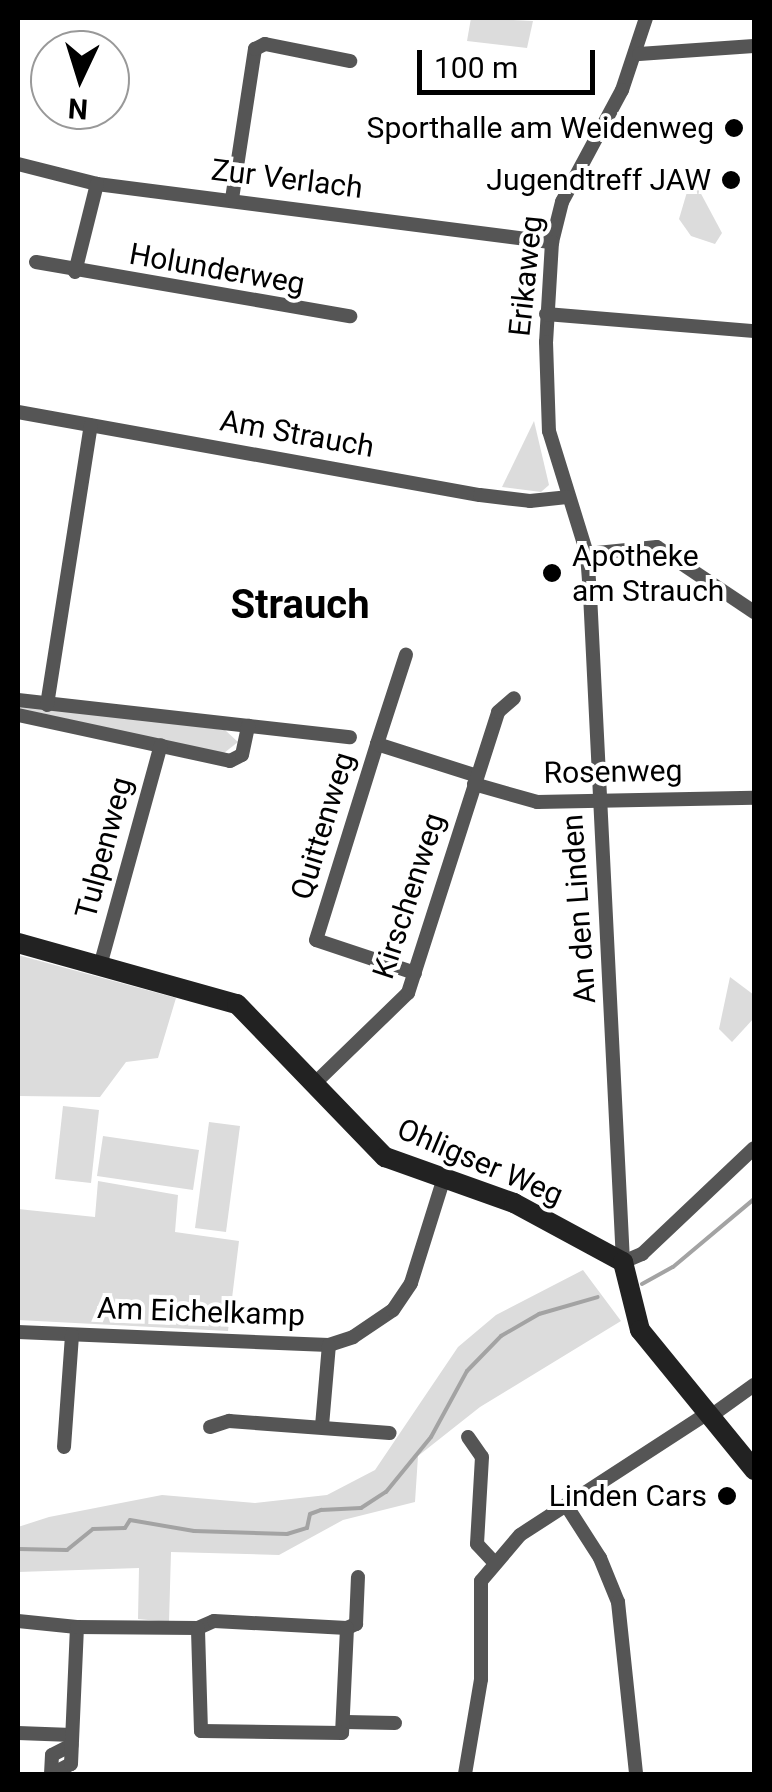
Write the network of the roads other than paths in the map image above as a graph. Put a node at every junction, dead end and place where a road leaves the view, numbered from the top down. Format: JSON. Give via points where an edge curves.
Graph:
{"nodes":[{"id":1,"x":646,"y":18,"type":"edge"},
{"id":2,"x":754,"y":46,"type":"edge"},
{"id":3,"x":638,"y":54,"type":"junction"},
{"id":4,"x":350,"y":61,"type":"dead end"},
{"id":5,"x":18,"y":164,"type":"edge"},
{"id":6,"x":97,"y":184,"type":"junction"},
{"id":7,"x":232,"y":199,"type":"junction"},
{"id":8,"x":552,"y":242,"type":"junction"},
{"id":9,"x":36,"y":262,"type":"dead end"},
{"id":10,"x":75,"y":272,"type":"junction"},
{"id":11,"x":546,"y":314,"type":"junction"},
{"id":12,"x":350,"y":316,"type":"dead end"},
{"id":13,"x":754,"y":331,"type":"edge"},
{"id":14,"x":18,"y":412,"type":"edge"},
{"id":15,"x":92,"y":425,"type":"junction"},
{"id":16,"x":568,"y":497,"type":"junction"},
{"id":17,"x":587,"y":554,"type":"junction"},
{"id":18,"x":754,"y":612,"type":"edge"},
{"id":19,"x":406,"y":654,"type":"dead end"},
{"id":20,"x":514,"y":698,"type":"dead end"},
{"id":21,"x":18,"y":700,"type":"edge"},
{"id":22,"x":47,"y":704,"type":"junction"},
{"id":23,"x":18,"y":715,"type":"edge"},
{"id":24,"x":248,"y":726,"type":"junction"},
{"id":25,"x":350,"y":737,"type":"dead end"},
{"id":26,"x":377,"y":744,"type":"junction"},
{"id":27,"x":160,"y":745,"type":"junction"},
{"id":28,"x":476,"y":780,"type":"junction"},
{"id":29,"x":754,"y":798,"type":"edge"},
{"id":30,"x":600,"y":801,"type":"junction"},
{"id":31,"x":18,"y":943,"type":"edge"},
{"id":32,"x":100,"y":966,"type":"junction"},
{"id":33,"x":415,"y":973,"type":"junction"},
{"id":34,"x":314,"y":1084,"type":"junction"},
{"id":35,"x":754,"y":1148,"type":"edge"},
{"id":36,"x":443,"y":1181,"type":"junction"},
{"id":37,"x":623,"y":1262,"type":"junction"},
{"id":38,"x":18,"y":1332,"type":"edge"},
{"id":39,"x":72,"y":1334,"type":"junction"},
{"id":40,"x":328,"y":1345,"type":"junction"},
{"id":41,"x":754,"y":1385,"type":"edge"},
{"id":42,"x":706,"y":1416,"type":"junction"},
{"id":43,"x":322,"y":1426,"type":"junction"},
{"id":44,"x":210,"y":1427,"type":"dead end"},
{"id":45,"x":390,"y":1433,"type":"dead end"},
{"id":46,"x":468,"y":1437,"type":"dead end"},
{"id":47,"x":64,"y":1447,"type":"dead end"},
{"id":48,"x":754,"y":1470,"type":"edge"},
{"id":49,"x":566,"y":1505,"type":"junction"},
{"id":50,"x":494,"y":1562,"type":"junction"},
{"id":51,"x":358,"y":1577,"type":"dead end"},
{"id":52,"x":18,"y":1621,"type":"edge"},
{"id":53,"x":77,"y":1627,"type":"junction"},
{"id":54,"x":198,"y":1628,"type":"junction"},
{"id":55,"x":347,"y":1628,"type":"junction"},
{"id":56,"x":346,"y":1722,"type":"junction"},
{"id":57,"x":395,"y":1723,"type":"dead end"},
{"id":58,"x":18,"y":1733,"type":"edge"},
{"id":59,"x":72,"y":1740,"type":"junction"},
{"id":60,"x":51,"y":1774,"type":"edge"},
{"id":61,"x":465,"y":1774,"type":"edge"},
{"id":62,"x":636,"y":1774,"type":"edge"}],
"edges":[{"from":1,"to":3,"type":"street","name":"Erikaweg"},
{"from":2,"to":3,"type":"street"},
{"from":3,"to":8,"type":"street","name":"Erikaweg","via":[[578,163]]},
{"from":4,"to":7,"type":"street","via":[[265,44],[254,49]]},
{"from":5,"to":6,"type":"street","name":"Zur Verlach"},
{"from":6,"to":7,"type":"street","name":"Zur Verlach"},
{"from":6,"to":10,"type":"street"},
{"from":7,"to":8,"type":"street","name":"Zur Verlach"},
{"from":8,"to":11,"type":"street","name":"Erikaweg"},
{"from":9,"to":10,"type":"street","name":"Holunderweg"},
{"from":10,"to":12,"type":"street","name":"Holunderweg"},
{"from":11,"to":13,"type":"street"},
{"from":11,"to":16,"type":"street","name":"Erikaweg","via":[[546,417]]},
{"from":14,"to":15,"type":"street","name":"Am Strauch"},
{"from":15,"to":16,"type":"street","name":"Am Strauch","via":[[480,495]]},
{"from":15,"to":22,"type":"street"},
{"from":16,"to":17,"type":"street","name":"Erikaweg"},
{"from":17,"to":18,"type":"street","via":[[657,546]]},
{"from":17,"to":30,"type":"street","name":"An den Linden"},
{"from":19,"to":26,"type":"street","name":"Quittenweg"},
{"from":20,"to":28,"type":"street","name":"Kirschenweg","via":[[498,712]]},
{"from":21,"to":22,"type":"street"},
{"from":22,"to":24,"type":"street"},
{"from":23,"to":27,"type":"street"},
{"from":24,"to":25,"type":"street"},
{"from":24,"to":27,"type":"street","via":[[236,759]]},
{"from":26,"to":28,"type":"street","name":"Quittenweg"},
{"from":26,"to":33,"type":"street","name":"Quittenweg","via":[[316,940]]},
{"from":27,"to":32,"type":"street","name":"Tulpenweg"},
{"from":28,"to":30,"type":"street","name":"Rosenweg","via":[[530,801]]},
{"from":28,"to":33,"type":"street","name":"Kirschenweg"},
{"from":29,"to":30,"type":"street","name":"Rosenweg"},
{"from":30,"to":37,"type":"street","name":"An den Linden"},
{"from":31,"to":32,"type":"street","name":"Ohligser Weg"},
{"from":32,"to":34,"type":"street","name":"Ohligser Weg","via":[[237,1004]]},
{"from":33,"to":34,"type":"street","name":"Kirschenweg","via":[[394,1013]]},
{"from":34,"to":36,"type":"street","name":"Ohligser Weg","via":[[385,1157]]},
{"from":35,"to":37,"type":"street","via":[[642,1254]]},
{"from":36,"to":37,"type":"street","name":"Ohligser Weg","via":[[514,1204]]},
{"from":36,"to":40,"type":"street","name":"Am Eichelkamp","via":[[411,1283],[393,1310]]},
{"from":37,"to":42,"type":"street","via":[[640,1330]]},
{"from":38,"to":39,"type":"street","name":"Am Eichelkamp"},
{"from":39,"to":40,"type":"street","name":"Am Eichelkamp"},
{"from":39,"to":47,"type":"street","name":"Am Eichelkamp"},
{"from":40,"to":43,"type":"street","name":"Am Eichelkamp"},
{"from":41,"to":42,"type":"street"},
{"from":42,"to":48,"type":"street"},
{"from":42,"to":49,"type":"street"},
{"from":43,"to":44,"type":"street","via":[[229,1421]]},
{"from":43,"to":45,"type":"street"},
{"from":46,"to":50,"type":"street","via":[[482,1457],[477,1544]]},
{"from":49,"to":50,"type":"street"},
{"from":49,"to":62,"type":"street","via":[[618,1602]]},
{"from":50,"to":61,"type":"street","via":[[482,1580],[481,1679]]},
{"from":51,"to":55,"type":"street","via":[[356,1624]]},
{"from":52,"to":53,"type":"street"},
{"from":53,"to":54,"type":"street"},
{"from":53,"to":59,"type":"street"},
{"from":54,"to":55,"type":"street","via":[[214,1621]]},
{"from":54,"to":56,"type":"street","via":[[201,1731],[332,1738]]},
{"from":55,"to":56,"type":"street"},
{"from":56,"to":57,"type":"street"},
{"from":58,"to":59,"type":"street"},
{"from":59,"to":60,"type":"street","via":[[71,1764]]}]}
